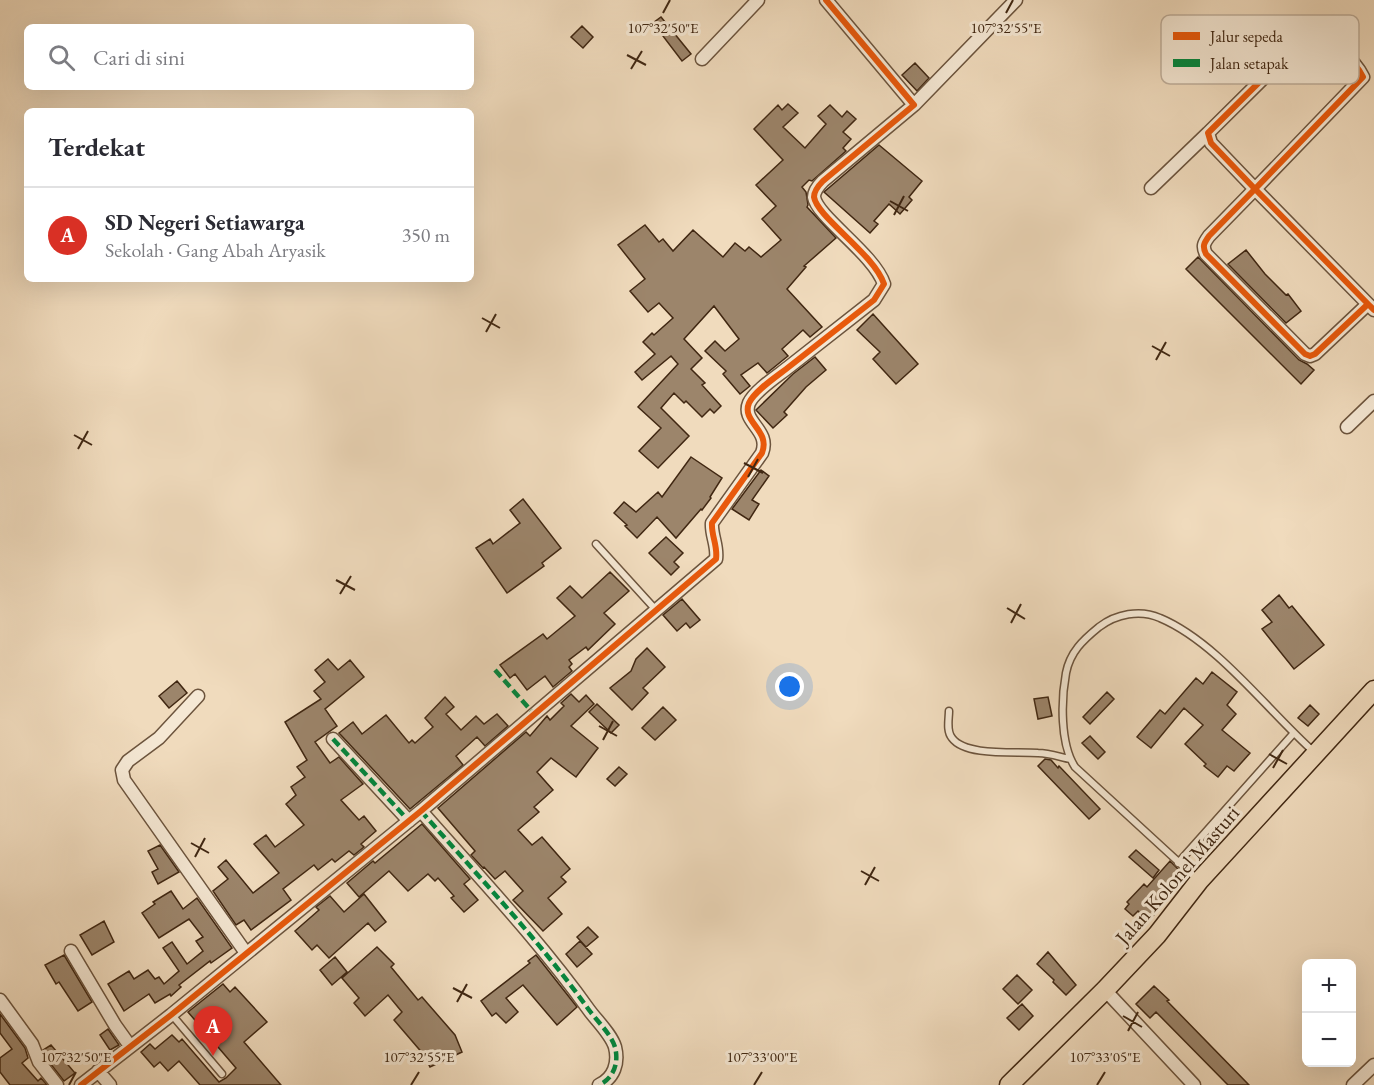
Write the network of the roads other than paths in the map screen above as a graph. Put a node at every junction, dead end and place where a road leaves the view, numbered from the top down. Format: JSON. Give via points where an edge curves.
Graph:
{"nodes":[{"id":1,"x":758,"y":0,"type":"edge"},
{"id":2,"x":826,"y":0,"type":"edge"},
{"id":3,"x":1016,"y":0,"type":"edge"},
{"id":4,"x":702,"y":59,"type":"dead end"},
{"id":5,"x":1359,"y":69,"type":"edge"},
{"id":6,"x":1359,"y":82,"type":"edge"},
{"id":7,"x":1257,"y":84,"type":"edge"},
{"id":8,"x":1357,"y":84,"type":"edge"},
{"id":9,"x":914,"y":105,"type":"junction"},
{"id":10,"x":1208,"y":133,"type":"junction"},
{"id":11,"x":1152,"y":188,"type":"dead end"},
{"id":12,"x":1255,"y":189,"type":"junction"},
{"id":13,"x":1371,"y":307,"type":"edge"},
{"id":14,"x":1374,"y":401,"type":"edge"},
{"id":15,"x":1347,"y":427,"type":"dead end"},
{"id":16,"x":596,"y":544,"type":"dead end"},
{"id":17,"x":657,"y":611,"type":"junction"},
{"id":18,"x":1374,"y":690,"type":"edge"},
{"id":19,"x":198,"y":696,"type":"dead end"},
{"id":20,"x":949,"y":711,"type":"dead end"},
{"id":21,"x":1293,"y":734,"type":"junction"},
{"id":22,"x":333,"y":739,"type":"dead end"},
{"id":23,"x":1316,"y":754,"type":"junction"},
{"id":24,"x":1070,"y":759,"type":"junction"},
{"id":25,"x":421,"y":811,"type":"junction"},
{"id":26,"x":409,"y":820,"type":"junction"},
{"id":27,"x":1178,"y":863,"type":"junction"},
{"id":28,"x":1199,"y":881,"type":"junction"},
{"id":29,"x":71,"y":951,"type":"dead end"},
{"id":30,"x":246,"y":953,"type":"junction"},
{"id":31,"x":1105,"y":990,"type":"junction"},
{"id":32,"x":0,"y":1000,"type":"edge"},
{"id":33,"x":171,"y":1014,"type":"junction"},
{"id":34,"x":130,"y":1046,"type":"junction"},
{"id":35,"x":1374,"y":1065,"type":"edge"},
{"id":36,"x":98,"y":1071,"type":"junction"},
{"id":37,"x":222,"y":1074,"type":"dead end"},
{"id":38,"x":57,"y":1085,"type":"edge"},
{"id":39,"x":81,"y":1085,"type":"edge"},
{"id":40,"x":110,"y":1085,"type":"edge"},
{"id":41,"x":599,"y":1085,"type":"edge"},
{"id":42,"x":1009,"y":1085,"type":"edge"},
{"id":43,"x":1194,"y":1085,"type":"edge"},
{"id":44,"x":1353,"y":1085,"type":"edge"}],
"edges":[{"from":1,"to":4,"type":"street"},
{"from":2,"to":9,"type":"street"},
{"from":3,"to":9,"type":"street"},
{"from":5,"to":6,"type":"street","via":[[1363,77]]},
{"from":7,"to":10,"type":"street"},
{"from":8,"to":12,"type":"street"},
{"from":9,"to":17,"type":"street","via":[[823,181],[815,193],[814,199],[822,212],[881,276],[884,284],[880,292],[750,402],[750,417],[765,445],[712,522],[716,559]]},
{"from":10,"to":11,"type":"street"},
{"from":10,"to":12,"type":"street","via":[[1211,143]]},
{"from":12,"to":13,"type":"street"},
{"from":12,"to":13,"type":"street","via":[[1209,236],[1204,243],[1206,254],[1310,356]]},
{"from":14,"to":15,"type":"street"},
{"from":16,"to":17,"type":"lane"},
{"from":17,"to":25,"type":"street"},
{"from":18,"to":23,"type":"main road","name":"Jalan Kolonel Masturi"},
{"from":19,"to":30,"type":"street","via":[[122,770],[124,780]]},
{"from":20,"to":24,"type":"lane","via":[[948,730],[959,745]]},
{"from":21,"to":23,"type":"lane"},
{"from":21,"to":24,"type":"lane","via":[[1245,683],[1192,636],[1159,617],[1122,615],[1104,624],[1073,652],[1067,668],[1063,689]]},
{"from":21,"to":27,"type":"lane"},
{"from":22,"to":26,"type":"street"},
{"from":23,"to":28,"type":"main road","name":"Jalan Kolonel Masturi"},
{"from":24,"to":27,"type":"lane"},
{"from":25,"to":26,"type":"street"},
{"from":25,"to":41,"type":"street","via":[[573,987],[614,1044],[615,1067],[607,1081]]},
{"from":26,"to":30,"type":"street"},
{"from":27,"to":28,"type":"lane"},
{"from":28,"to":31,"type":"main road","name":"Jalan Kolonel Masturi","via":[[1157,935]]},
{"from":29,"to":34,"type":"street"},
{"from":30,"to":33,"type":"street"},
{"from":31,"to":42,"type":"main road","name":"Jalan Kolonel Masturi"},
{"from":31,"to":43,"type":"street"},
{"from":32,"to":38,"type":"street"},
{"from":33,"to":34,"type":"street"},
{"from":33,"to":37,"type":"lane"},
{"from":34,"to":36,"type":"street"},
{"from":35,"to":44,"type":"street"},
{"from":36,"to":39,"type":"street"},
{"from":36,"to":40,"type":"street"}]}
